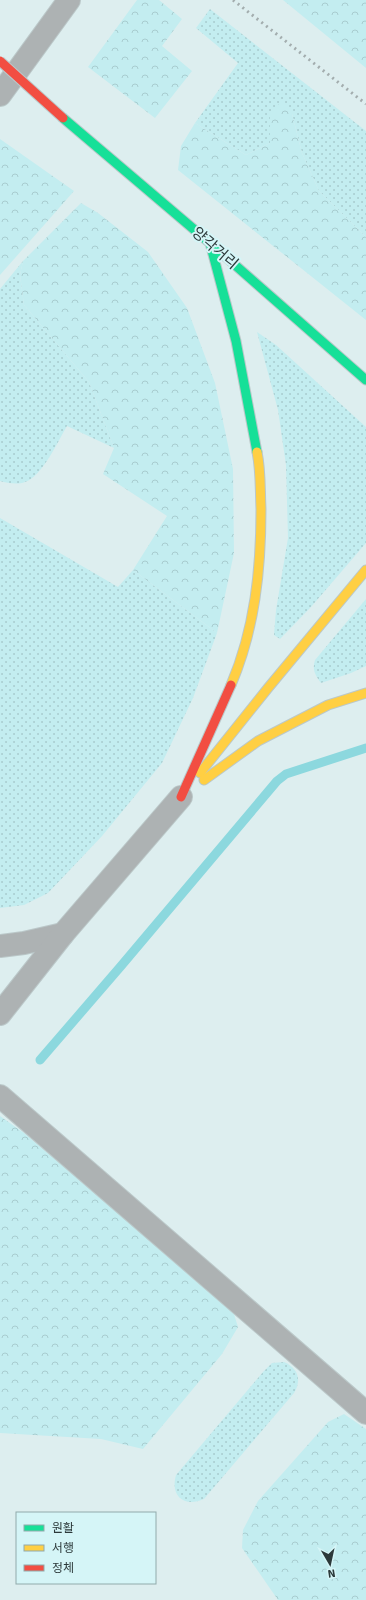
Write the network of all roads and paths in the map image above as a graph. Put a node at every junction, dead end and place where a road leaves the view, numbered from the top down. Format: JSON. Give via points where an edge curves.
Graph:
{"nodes":[{"id":1,"x":69,"y":0,"type":"edge"},
{"id":2,"x":0,"y":61,"type":"edge"},
{"id":3,"x":0,"y":95,"type":"edge"},
{"id":4,"x":210,"y":244,"type":"junction"},
{"id":5,"x":366,"y":380,"type":"edge"},
{"id":6,"x":366,"y":570,"type":"edge"},
{"id":7,"x":366,"y":693,"type":"edge"},
{"id":8,"x":181,"y":797,"type":"junction"},
{"id":9,"x":63,"y":934,"type":"junction"},
{"id":10,"x":0,"y":946,"type":"edge"},
{"id":11,"x":0,"y":1014,"type":"edge"},
{"id":12,"x":0,"y":1096,"type":"edge"},
{"id":13,"x":366,"y":1413,"type":"edge"}],
"edges":[{"from":1,"to":3,"type":"street"},
{"from":2,"to":4,"type":"main road","name":"양각거리","bridge":true},
{"from":4,"to":5,"type":"main road","name":"양각거리"},
{"from":4,"to":8,"type":"main road","via":[[236,341],[260,468],[261,544],[255,603],[240,663]]},
{"from":6,"to":8,"type":"main road"},
{"from":7,"to":8,"type":"main road","via":[[328,705],[258,741]]},
{"from":8,"to":9,"type":"street"},
{"from":9,"to":10,"type":"street"},
{"from":9,"to":11,"type":"street"},
{"from":12,"to":13,"type":"street"}]}
